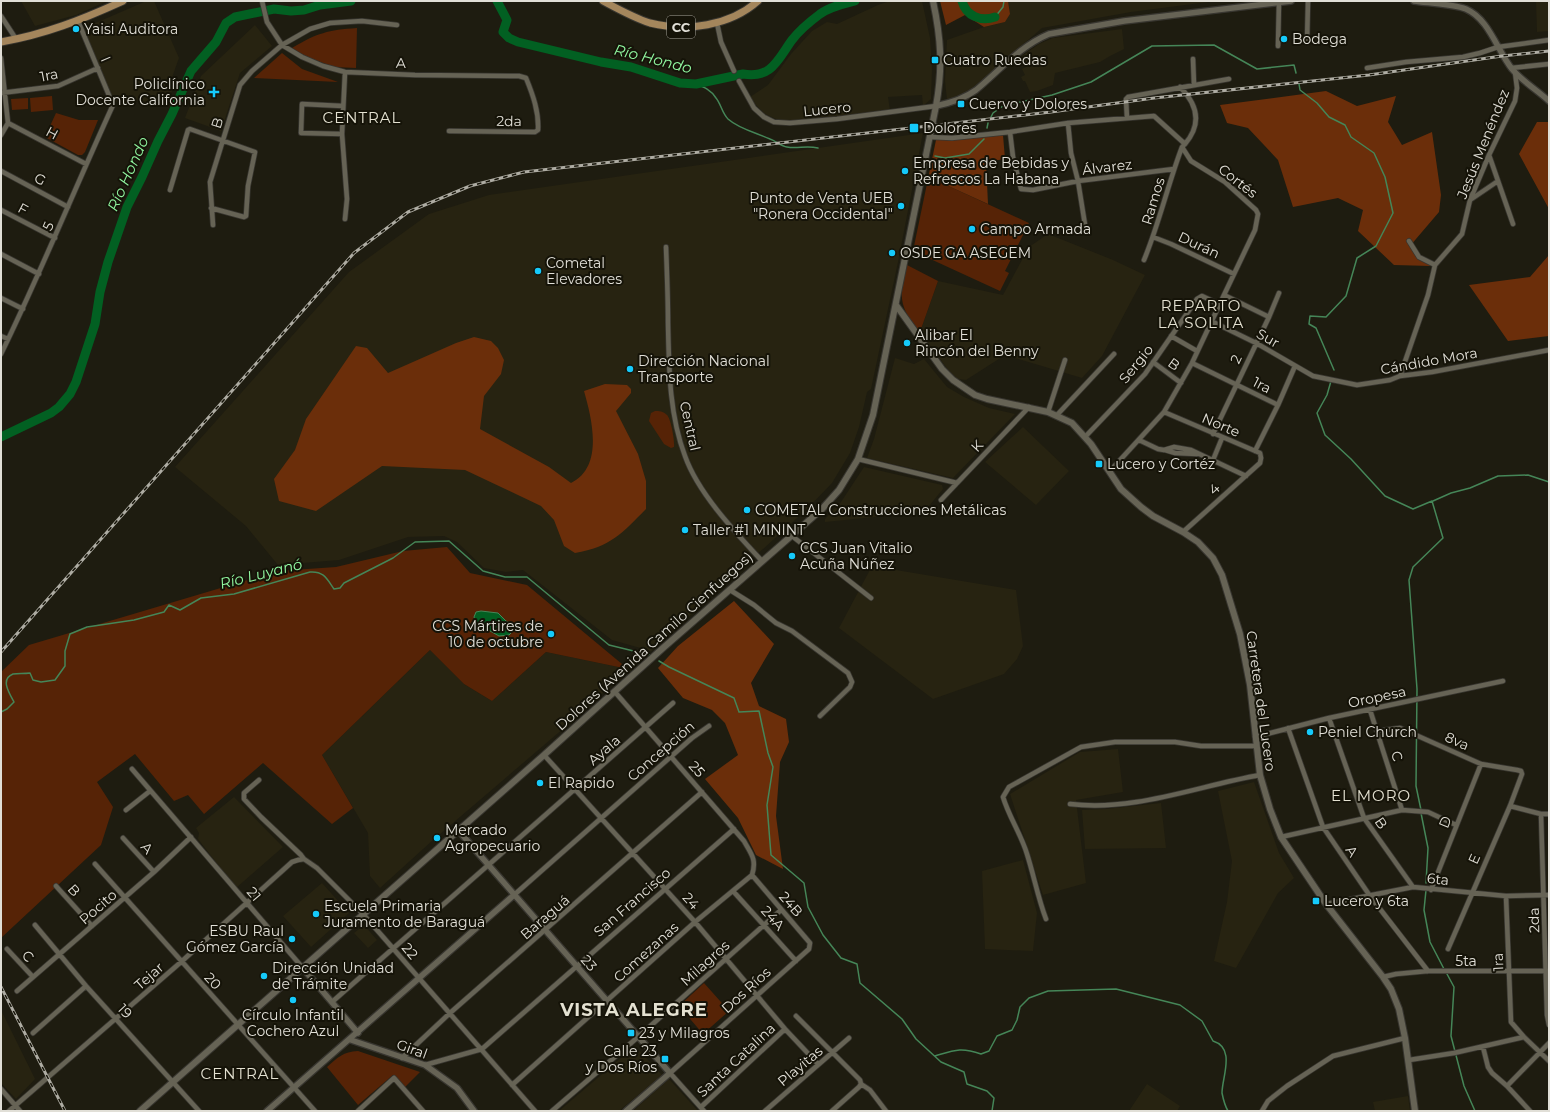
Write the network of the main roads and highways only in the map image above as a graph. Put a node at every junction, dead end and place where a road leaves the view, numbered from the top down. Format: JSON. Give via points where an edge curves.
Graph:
{"nodes":[{"id":1,"x":122,"y":1,"type":"edge"},
{"id":2,"x":603,"y":1,"type":"edge"},
{"id":3,"x":758,"y":1,"type":"edge"},
{"id":4,"x":933,"y":1,"type":"edge"},
{"id":5,"x":1,"y":42,"type":"edge"},
{"id":6,"x":896,"y":305,"type":"junction"},
{"id":7,"x":140,"y":1111,"type":"edge"},
{"id":8,"x":1415,"y":1111,"type":"edge"}],
"edges":[{"from":1,"to":5,"type":"main road","via":[[78,21],[38,34]]},
{"from":2,"to":3,"type":"main road","number":"CC","via":[[650,22],[693,27],[717,23],[738,15]]},
{"from":4,"to":6,"type":"main road","name":"Dolores (Avenida Camilo Cienfuegos)","via":[[940,37],[941,76]]},
{"from":6,"to":7,"type":"main road","name":"Dolores (Avenida Camilo Cienfuegos)","via":[[873,415],[858,459],[839,490],[822,509]]},
{"from":6,"to":8,"type":"main road","name":"Carretera del Lucero","via":[[942,369],[954,380],[975,395],[1048,412],[1072,423],[1110,470],[1121,489],[1153,516],[1198,542],[1213,558],[1222,576],[1240,634],[1250,685],[1260,776],[1270,809],[1281,837],[1326,904],[1391,989],[1399,1009],[1405,1038]]}]}
